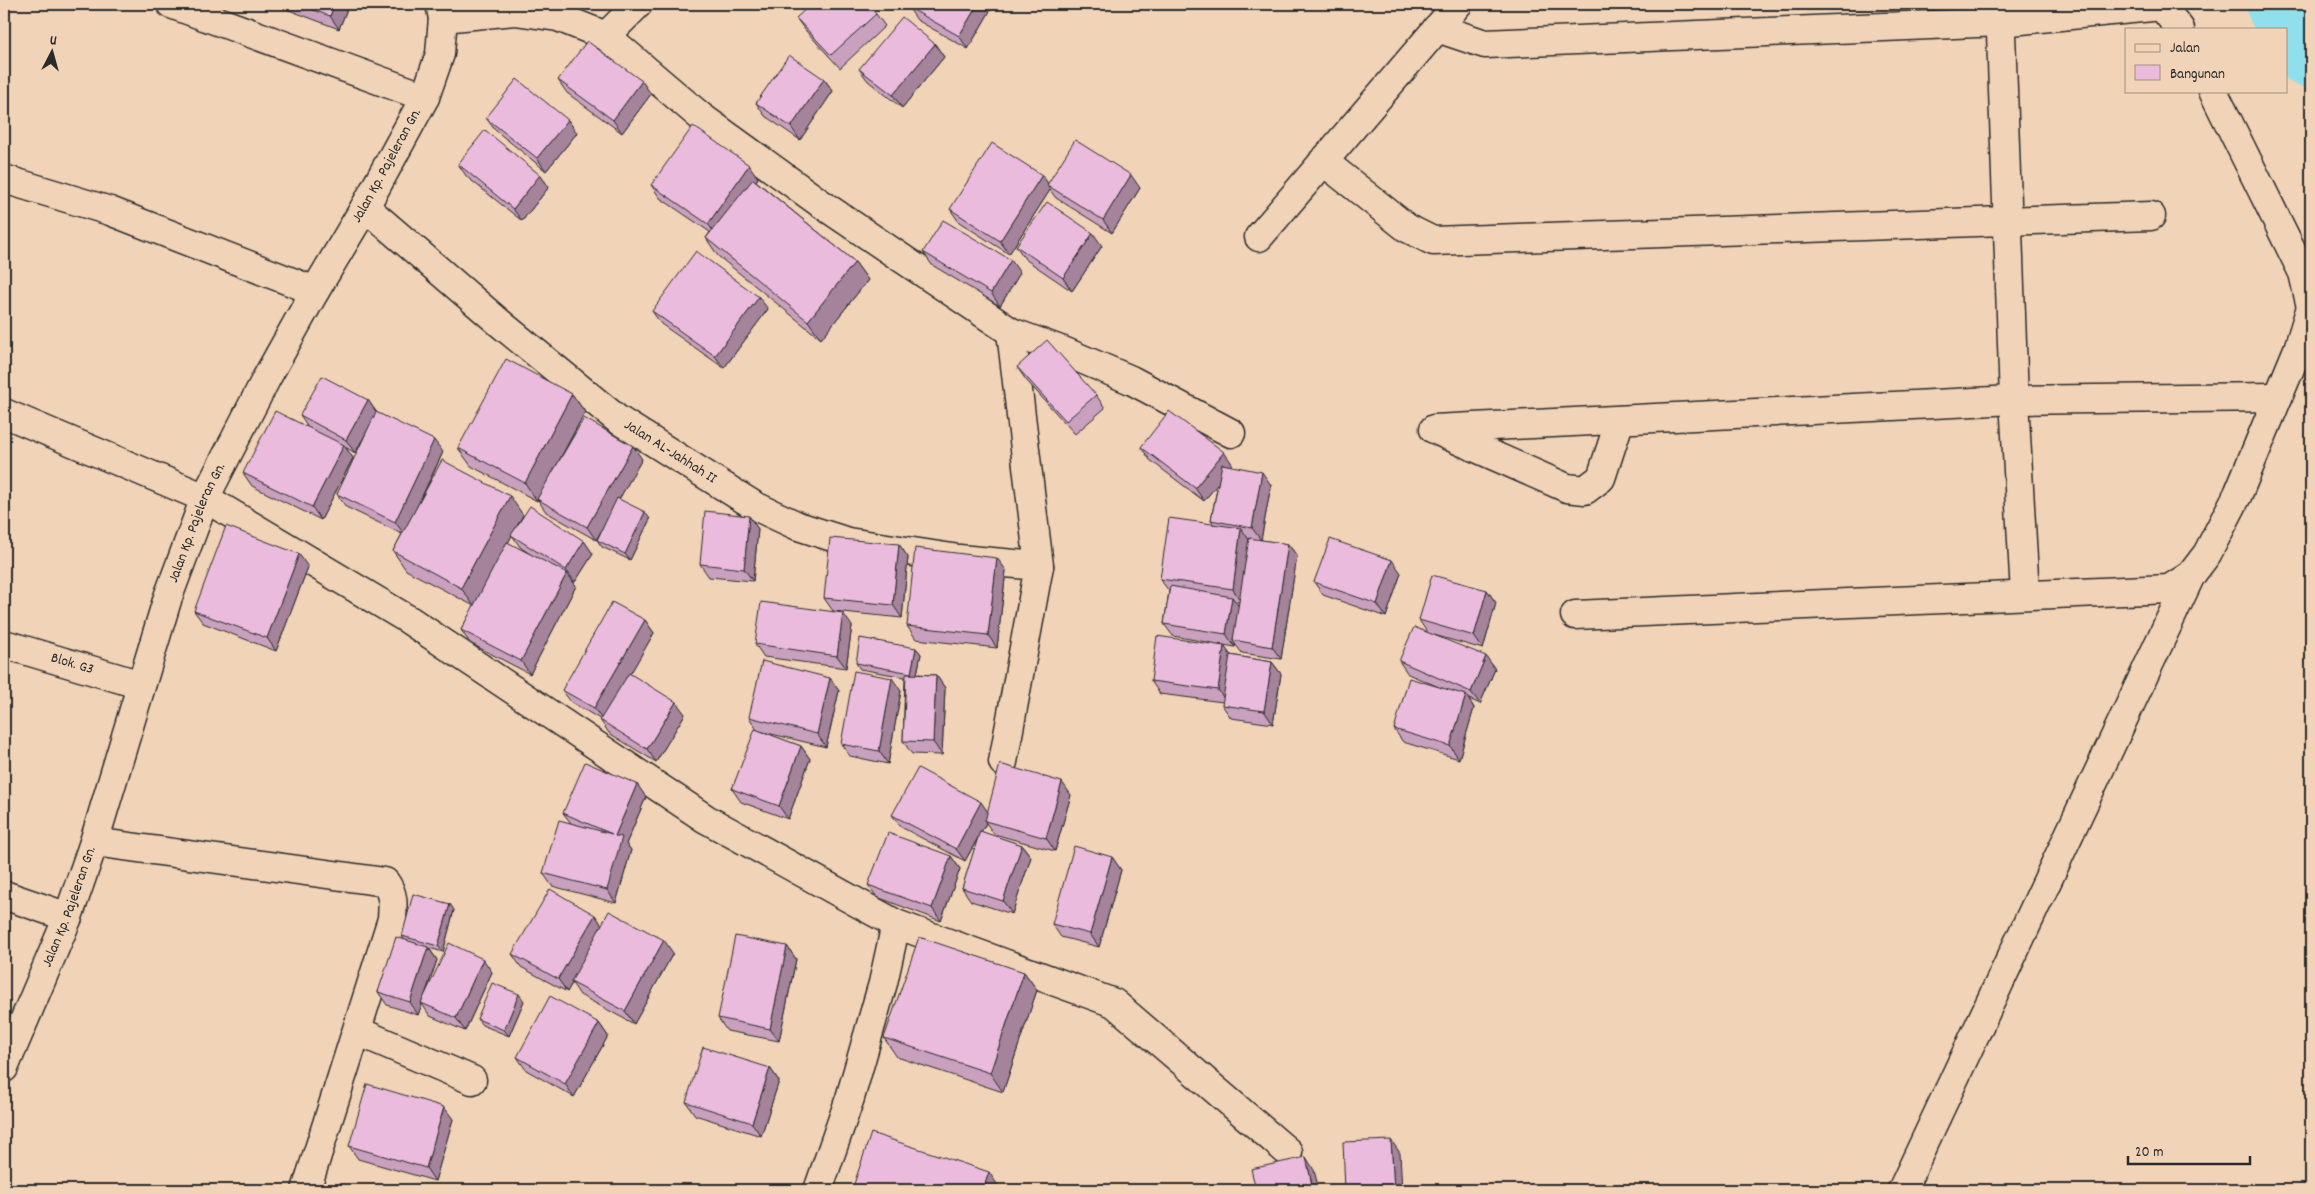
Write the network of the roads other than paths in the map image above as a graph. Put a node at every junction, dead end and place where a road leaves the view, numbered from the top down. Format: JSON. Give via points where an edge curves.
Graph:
{"nodes":[{"id":1,"x":171,"y":4,"type":"edge"},
{"id":2,"x":638,"y":4,"type":"edge"},
{"id":3,"x":1458,"y":4,"type":"edge"},
{"id":4,"x":2161,"y":5,"type":"edge"},
{"id":5,"x":442,"y":11,"type":"edge"},
{"id":6,"x":2001,"y":13,"type":"edge"},
{"id":7,"x":1437,"y":28,"type":"junction"},
{"id":8,"x":2179,"y":28,"type":"edge"},
{"id":9,"x":606,"y":36,"type":"junction"},
{"id":10,"x":2213,"y":92,"type":"edge"},
{"id":11,"x":425,"y":97,"type":"junction"},
{"id":12,"x":1323,"y":161,"type":"junction"},
{"id":13,"x":4,"y":179,"type":"edge"},
{"id":14,"x":365,"y":207,"type":"junction"},
{"id":15,"x":2151,"y":216,"type":"dead end"},
{"id":16,"x":2008,"y":221,"type":"junction"},
{"id":17,"x":1259,"y":237,"type":"dead end"},
{"id":18,"x":315,"y":291,"type":"junction"},
{"id":19,"x":1011,"y":332,"type":"junction"},
{"id":20,"x":2278,"y":397,"type":"junction"},
{"id":21,"x":2014,"y":400,"type":"junction"},
{"id":22,"x":4,"y":413,"type":"edge"},
{"id":23,"x":1620,"y":420,"type":"junction"},
{"id":24,"x":1231,"y":433,"type":"dead end"},
{"id":25,"x":205,"y":498,"type":"junction"},
{"id":26,"x":1039,"y":566,"type":"junction"},
{"id":27,"x":2191,"y":575,"type":"junction"},
{"id":28,"x":2025,"y":594,"type":"junction"},
{"id":29,"x":1574,"y":615,"type":"dead end"},
{"id":30,"x":4,"y":644,"type":"edge"},
{"id":31,"x":141,"y":685,"type":"junction"},
{"id":32,"x":1003,"y":762,"type":"dead end"},
{"id":33,"x":94,"y":842,"type":"junction"},
{"id":34,"x":4,"y":895,"type":"edge"},
{"id":35,"x":68,"y":917,"type":"junction"},
{"id":36,"x":896,"y":924,"type":"junction"},
{"id":37,"x":357,"y":1031,"type":"junction"},
{"id":38,"x":4,"y":1068,"type":"edge"},
{"id":39,"x":472,"y":1080,"type":"dead end"},
{"id":40,"x":1288,"y":1152,"type":"dead end"},
{"id":41,"x":306,"y":1190,"type":"edge"},
{"id":42,"x":818,"y":1190,"type":"edge"},
{"id":43,"x":1902,"y":1190,"type":"edge"}],
"edges":[{"from":1,"to":11,"type":"street"},
{"from":2,"to":9,"type":"street"},
{"from":3,"to":7,"type":"street"},
{"from":4,"to":6,"type":"street"},
{"from":4,"to":8,"type":"street"},
{"from":5,"to":9,"type":"street","via":[[515,11],[558,17]]},
{"from":5,"to":11,"type":"street","name":"Jalan Kp. Pajeleran Gn.","via":[[440,54]]},
{"from":6,"to":7,"type":"street","via":[[1485,44]]},
{"from":6,"to":16,"type":"street"},
{"from":7,"to":12,"type":"street"},
{"from":9,"to":19,"type":"street","via":[[700,116],[820,204]]},
{"from":10,"to":20,"type":"street","via":[[2303,273],[2311,307]]},
{"from":11,"to":14,"type":"street","name":"Jalan Kp. Pajeleran Gn."},
{"from":12,"to":16,"type":"street","via":[[1407,228],[1433,241]]},
{"from":12,"to":17,"type":"street"},
{"from":13,"to":18,"type":"street","via":[[110,211]]},
{"from":14,"to":18,"type":"street","name":"Jalan Kp. Pajeleran Gn."},
{"from":14,"to":26,"type":"street","name":"Jalan AL-Jahhah II","via":[[617,419],[755,506],[798,526],[848,542],[960,559]]},
{"from":15,"to":16,"type":"street"},
{"from":16,"to":21,"type":"street"},
{"from":18,"to":25,"type":"street","name":"Jalan Kp. Pajeleran Gn."},
{"from":19,"to":24,"type":"street","via":[[1131,380]]},
{"from":19,"to":26,"type":"street"},
{"from":20,"to":21,"type":"street"},
{"from":20,"to":27,"type":"street","via":[[2238,494],[2207,554]]},
{"from":21,"to":23,"type":"street"},
{"from":21,"to":28,"type":"street"},
{"from":22,"to":25,"type":"street"},
{"from":23,"to":23,"type":"street","via":[[1600,478],[1585,490],[1567,488],[1434,429]]},
{"from":25,"to":31,"type":"street","name":"Jalan Kp. Pajeleran Gn.","via":[[168,596]]},
{"from":25,"to":36,"type":"street","via":[[409,620],[706,819]]},
{"from":26,"to":32,"type":"street"},
{"from":27,"to":28,"type":"street","via":[[2169,589]]},
{"from":27,"to":43,"type":"street"},
{"from":28,"to":29,"type":"street"},
{"from":30,"to":31,"type":"street","name":"Blok. G3"},
{"from":31,"to":33,"type":"street","name":"Jalan Kp. Pajeleran Gn."},
{"from":33,"to":35,"type":"street","name":"Jalan Kp. Pajeleran Gn."},
{"from":33,"to":37,"type":"street","via":[[385,882],[393,897],[392,919]]},
{"from":34,"to":35,"type":"street"},
{"from":35,"to":38,"type":"street","name":"Jalan Kp. Pajeleran Gn."},
{"from":36,"to":40,"type":"street","via":[[1114,1003]]},
{"from":36,"to":42,"type":"street","via":[[883,983],[850,1098]]},
{"from":37,"to":39,"type":"street"},
{"from":37,"to":41,"type":"street"}]}
